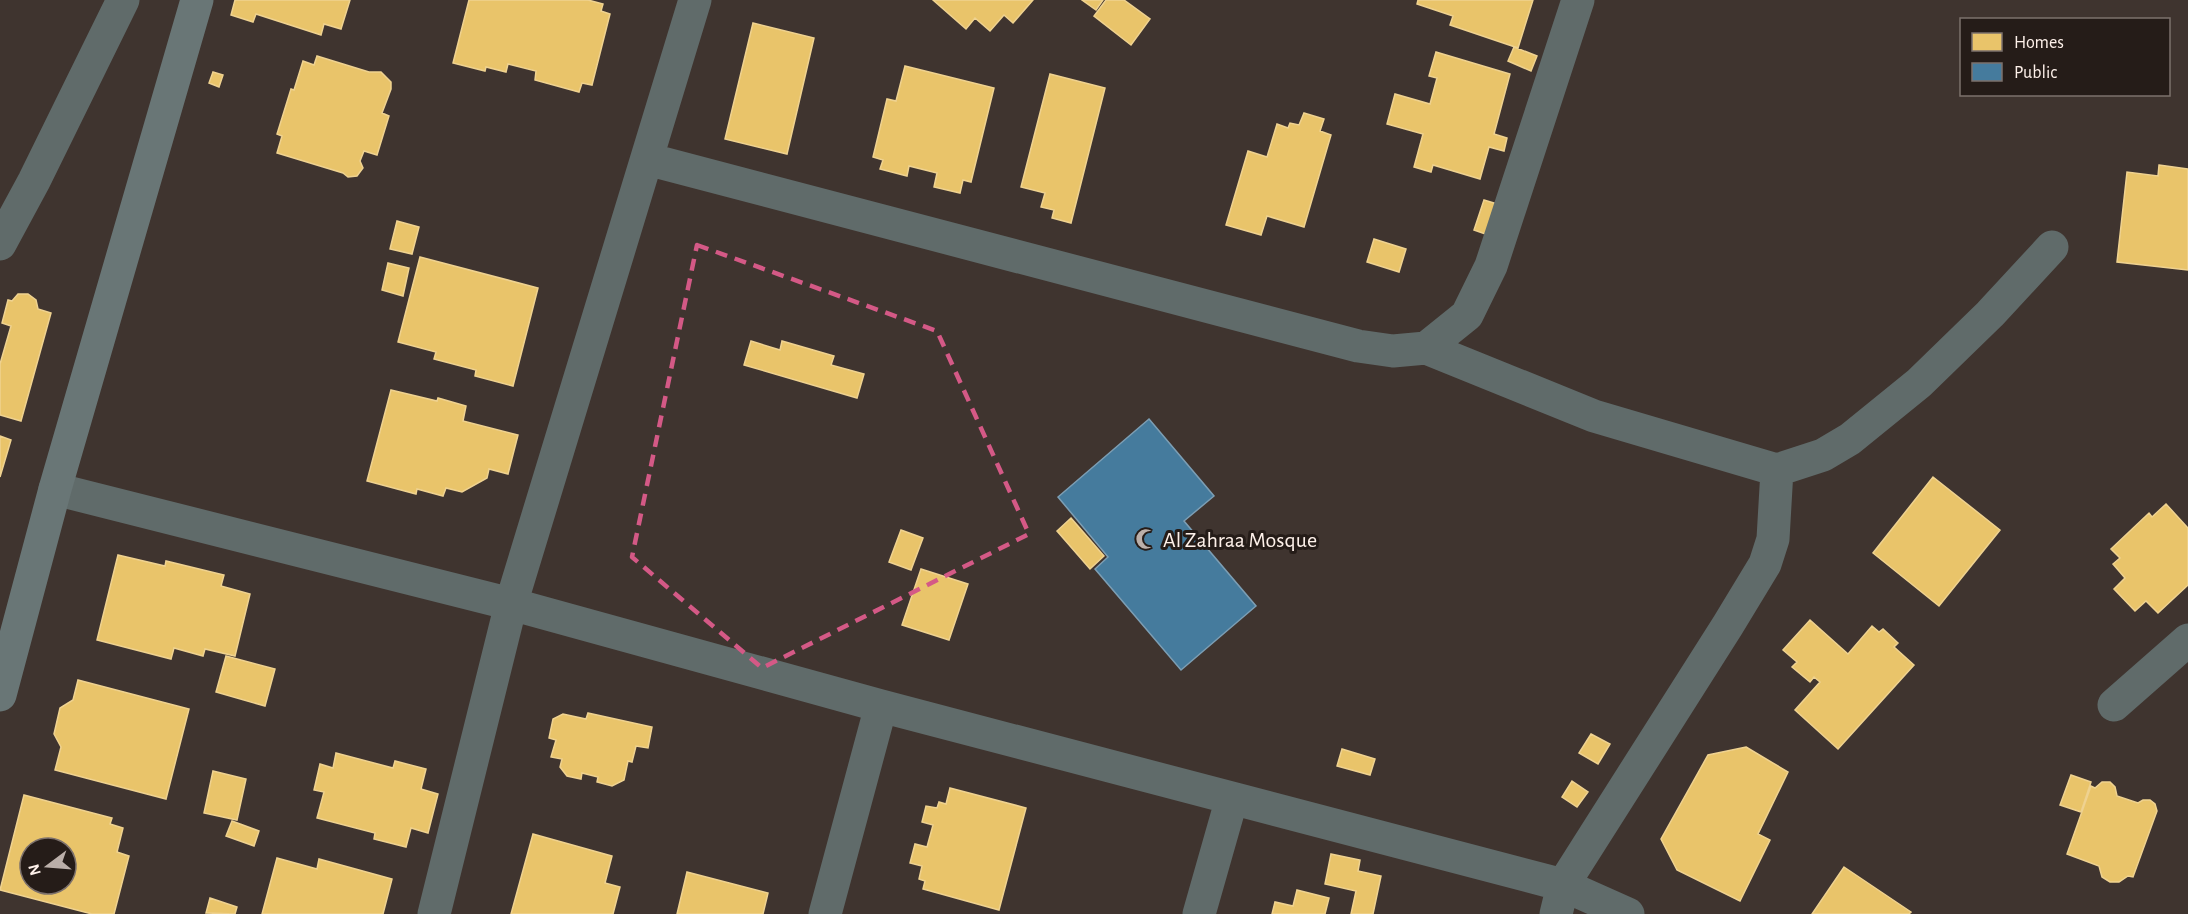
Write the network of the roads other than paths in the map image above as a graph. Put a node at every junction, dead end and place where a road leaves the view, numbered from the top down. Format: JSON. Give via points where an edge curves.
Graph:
{"nodes":[{"id":1,"x":123,"y":0,"type":"edge"},
{"id":2,"x":197,"y":0,"type":"edge"},
{"id":3,"x":694,"y":0,"type":"edge"},
{"id":4,"x":1578,"y":0,"type":"edge"},
{"id":5,"x":647,"y":159,"type":"junction"},
{"id":6,"x":0,"y":244,"type":"edge"},
{"id":7,"x":2052,"y":248,"type":"dead end"},
{"id":8,"x":1426,"y":348,"type":"junction"},
{"id":9,"x":1777,"y":470,"type":"junction"},
{"id":10,"x":55,"y":489,"type":"junction"},
{"id":11,"x":511,"y":604,"type":"junction"},
{"id":12,"x":2188,"y":640,"type":"edge"},
{"id":13,"x":0,"y":695,"type":"edge"},
{"id":14,"x":2114,"y":705,"type":"dead end"},
{"id":15,"x":881,"y":706,"type":"junction"},
{"id":16,"x":1232,"y":798,"type":"junction"},
{"id":17,"x":1560,"y":900,"type":"edge"},
{"id":18,"x":434,"y":914,"type":"edge"},
{"id":19,"x":825,"y":914,"type":"edge"},
{"id":20,"x":1199,"y":914,"type":"edge"},
{"id":21,"x":1628,"y":914,"type":"edge"}],
"edges":[{"from":1,"to":6,"type":"street"},
{"from":2,"to":10,"type":"street"},
{"from":3,"to":5,"type":"street"},
{"from":4,"to":8,"type":"street","via":[[1491,266],[1467,315]]},
{"from":5,"to":8,"type":"street","via":[[1358,346],[1393,351]]},
{"from":5,"to":11,"type":"street"},
{"from":7,"to":9,"type":"street","via":[[1918,383],[1850,440],[1823,455]]},
{"from":8,"to":9,"type":"street","via":[[1594,416]]},
{"from":9,"to":17,"type":"street","via":[[1773,539],[1765,564]]},
{"from":10,"to":11,"type":"street"},
{"from":10,"to":13,"type":"street"},
{"from":11,"to":15,"type":"street"},
{"from":11,"to":18,"type":"street"},
{"from":12,"to":14,"type":"street"},
{"from":15,"to":16,"type":"street"},
{"from":15,"to":19,"type":"street"},
{"from":16,"to":17,"type":"street"},
{"from":16,"to":20,"type":"street"},
{"from":17,"to":21,"type":"street"}]}
